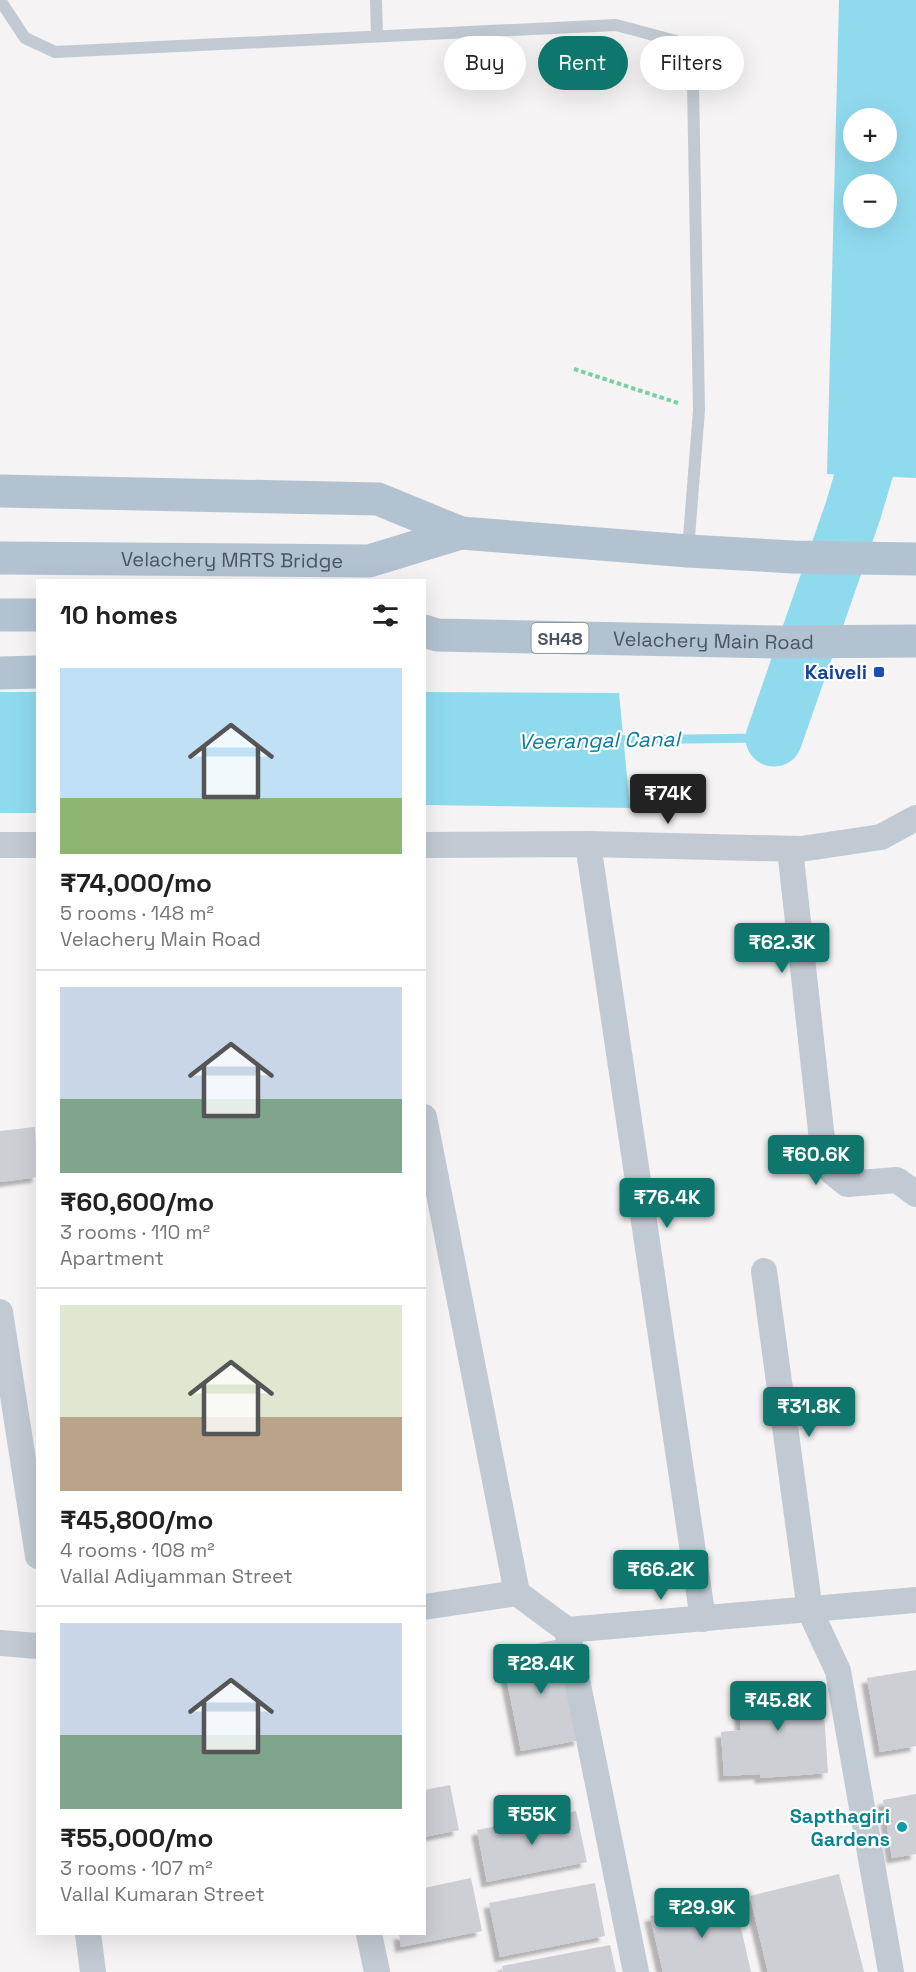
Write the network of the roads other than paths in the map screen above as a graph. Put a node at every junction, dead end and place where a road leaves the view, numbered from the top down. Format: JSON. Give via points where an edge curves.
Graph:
{"nodes":[{"id":1,"x":0,"y":0,"type":"edge"},
{"id":2,"x":376,"y":0,"type":"edge"},
{"id":3,"x":377,"y":35,"type":"junction"},
{"id":4,"x":0,"y":491,"type":"edge"},
{"id":5,"x":461,"y":533,"type":"junction"},
{"id":6,"x":688,"y":551,"type":"junction"},
{"id":7,"x":0,"y":558,"type":"edge"},
{"id":8,"x":916,"y":559,"type":"edge"},
{"id":9,"x":0,"y":615,"type":"edge"},
{"id":10,"x":36,"y":615,"type":"edge"},
{"id":11,"x":429,"y":636,"type":"edge"},
{"id":12,"x":916,"y":641,"type":"edge"},
{"id":13,"x":36,"y":672,"type":"edge"},
{"id":14,"x":0,"y":673,"type":"edge"},
{"id":15,"x":916,"y":818,"type":"edge"},
{"id":16,"x":36,"y":844,"type":"edge"},
{"id":17,"x":588,"y":844,"type":"junction"},
{"id":18,"x":0,"y":845,"type":"edge"},
{"id":19,"x":426,"y":845,"type":"edge"},
{"id":20,"x":790,"y":849,"type":"junction"},
{"id":21,"x":426,"y":1127,"type":"edge"},
{"id":22,"x":916,"y":1194,"type":"edge"},
{"id":23,"x":764,"y":1271,"type":"dead end"},
{"id":24,"x":0,"y":1312,"type":"edge"},
{"id":25,"x":36,"y":1543,"type":"edge"},
{"id":26,"x":517,"y":1593,"type":"junction"},
{"id":27,"x":916,"y":1600,"type":"edge"},
{"id":28,"x":426,"y":1607,"type":"edge"},
{"id":29,"x":810,"y":1611,"type":"junction"},
{"id":30,"x":703,"y":1619,"type":"junction"},
{"id":31,"x":567,"y":1630,"type":"junction"},
{"id":32,"x":0,"y":1643,"type":"edge"},
{"id":33,"x":36,"y":1646,"type":"edge"},
{"id":34,"x":88,"y":1935,"type":"edge"},
{"id":35,"x":369,"y":1935,"type":"edge"},
{"id":36,"x":93,"y":1972,"type":"edge"},
{"id":37,"x":376,"y":1972,"type":"edge"},
{"id":38,"x":636,"y":1972,"type":"edge"},
{"id":39,"x":891,"y":1972,"type":"edge"}],
"edges":[{"from":1,"to":3,"type":"lane","via":[[25,38],[55,51]]},
{"from":2,"to":3,"type":"lane"},
{"from":3,"to":6,"type":"lane","via":[[616,25],[676,41],[693,86],[699,410]]},
{"from":4,"to":5,"type":"main road","via":[[378,499]]},
{"from":5,"to":6,"type":"main road"},
{"from":5,"to":7,"type":"main road","name":"Velachery MRTS Bridge","via":[[369,561]]},
{"from":6,"to":8,"type":"main road"},
{"from":9,"to":10,"type":"main road"},
{"from":11,"to":12,"type":"main road","name":"Velachery Main Road","number":"SH48"},
{"from":13,"to":14,"type":"main road"},
{"from":15,"to":20,"type":"street","via":[[881,837]]},
{"from":16,"to":18,"type":"street"},
{"from":17,"to":19,"type":"street"},
{"from":17,"to":20,"type":"street"},
{"from":17,"to":30,"type":"street"},
{"from":20,"to":22,"type":"street","via":[[824,1158],[832,1172],[848,1184],[897,1180]]},
{"from":21,"to":26,"type":"street"},
{"from":23,"to":29,"type":"street"},
{"from":24,"to":25,"type":"street"},
{"from":26,"to":28,"type":"street"},
{"from":26,"to":31,"type":"street"},
{"from":27,"to":29,"type":"street"},
{"from":29,"to":30,"type":"street"},
{"from":29,"to":39,"type":"street","via":[[838,1671]]},
{"from":30,"to":31,"type":"street"},
{"from":31,"to":38,"type":"street"},
{"from":32,"to":33,"type":"street"},
{"from":34,"to":36,"type":"street"},
{"from":35,"to":37,"type":"street"}]}
